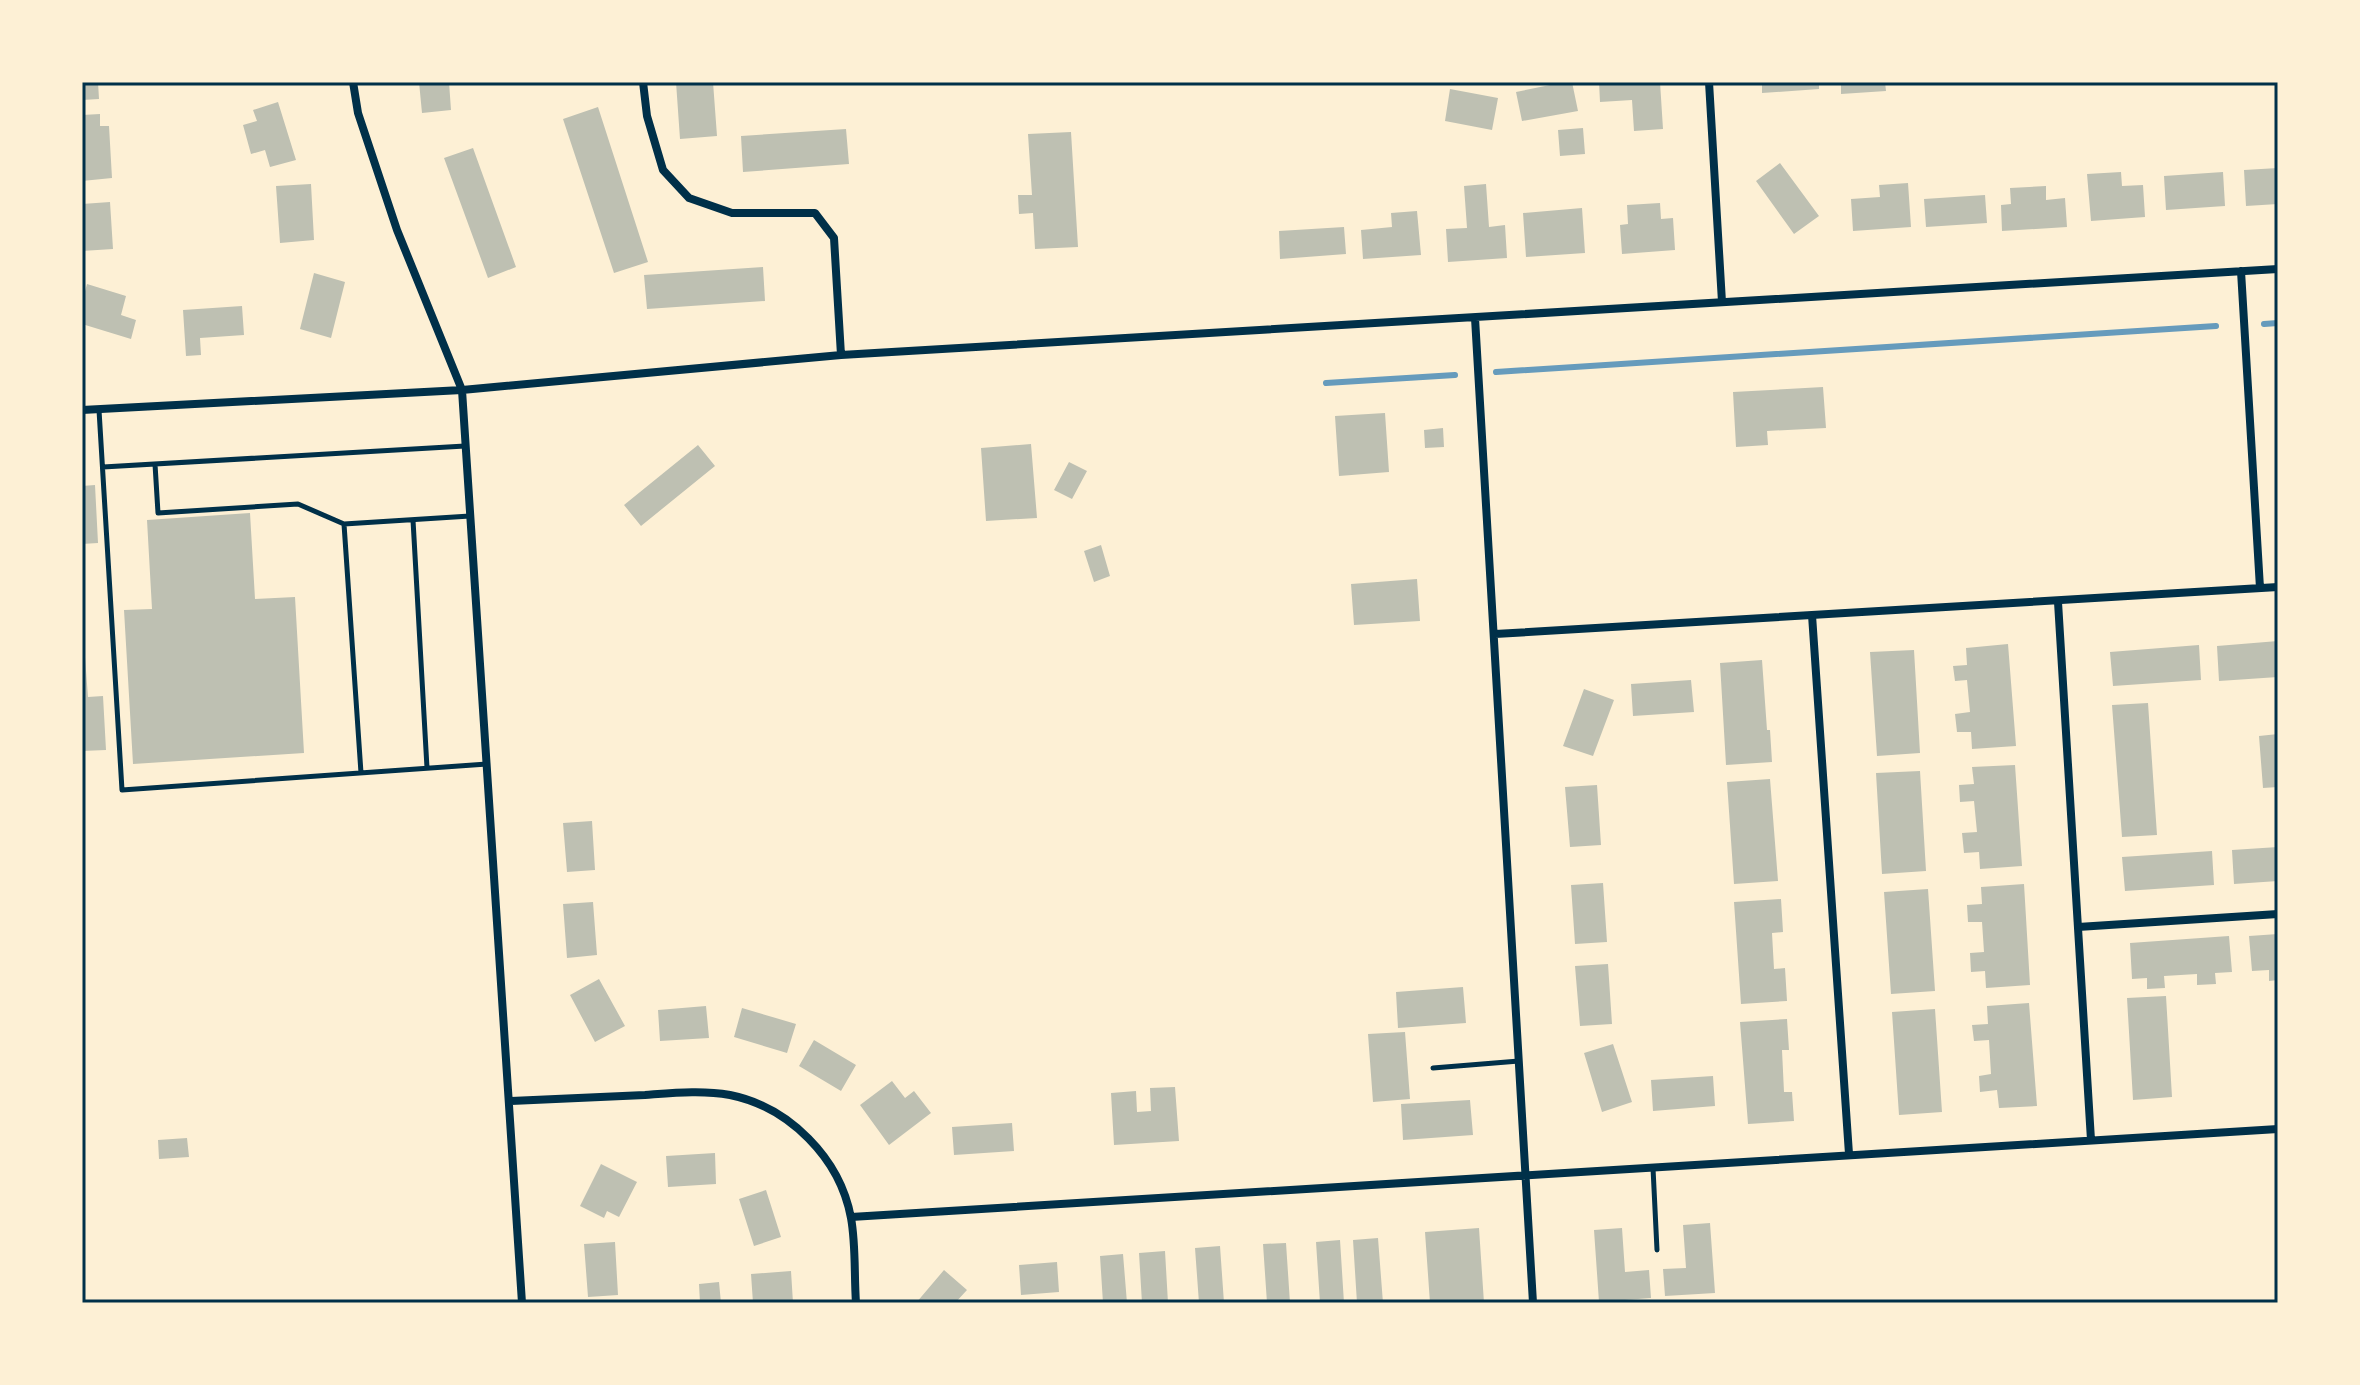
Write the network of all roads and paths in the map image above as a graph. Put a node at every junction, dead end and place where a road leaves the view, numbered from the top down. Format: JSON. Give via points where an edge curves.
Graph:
{"nodes":[{"id":1,"x":353,"y":82,"type":"edge"},
{"id":2,"x":643,"y":82,"type":"edge"},
{"id":3,"x":1709,"y":82,"type":"edge"},
{"id":4,"x":2278,"y":269,"type":"edge"},
{"id":5,"x":2241,"y":271,"type":"junction"},
{"id":6,"x":1722,"y":302,"type":"junction"},
{"id":7,"x":1475,"y":318,"type":"junction"},
{"id":8,"x":841,"y":355,"type":"junction"},
{"id":9,"x":462,"y":390,"type":"junction"},
{"id":10,"x":82,"y":410,"type":"edge"},
{"id":11,"x":99,"y":410,"type":"junction"},
{"id":12,"x":466,"y":446,"type":"junction"},
{"id":13,"x":155,"y":464,"type":"junction"},
{"id":14,"x":103,"y":467,"type":"junction"},
{"id":15,"x":470,"y":516,"type":"junction"},
{"id":16,"x":413,"y":520,"type":"junction"},
{"id":17,"x":344,"y":524,"type":"junction"},
{"id":18,"x":2278,"y":587,"type":"edge"},
{"id":19,"x":2260,"y":588,"type":"junction"},
{"id":20,"x":2058,"y":602,"type":"junction"},
{"id":21,"x":1812,"y":615,"type":"junction"},
{"id":22,"x":1495,"y":634,"type":"junction"},
{"id":23,"x":487,"y":764,"type":"junction"},
{"id":24,"x":427,"y":768,"type":"junction"},
{"id":25,"x":361,"y":773,"type":"junction"},
{"id":26,"x":2278,"y":914,"type":"edge"},
{"id":27,"x":2078,"y":927,"type":"junction"},
{"id":28,"x":1520,"y":1061,"type":"junction"},
{"id":29,"x":1433,"y":1068,"type":"dead end"},
{"id":30,"x":511,"y":1101,"type":"junction"},
{"id":31,"x":2278,"y":1129,"type":"edge"},
{"id":32,"x":2091,"y":1140,"type":"junction"},
{"id":33,"x":1849,"y":1154,"type":"junction"},
{"id":34,"x":1653,"y":1167,"type":"junction"},
{"id":35,"x":1528,"y":1175,"type":"junction"},
{"id":36,"x":851,"y":1217,"type":"junction"},
{"id":37,"x":1657,"y":1250,"type":"dead end"},
{"id":38,"x":522,"y":1303,"type":"edge"},
{"id":39,"x":856,"y":1303,"type":"edge"},
{"id":40,"x":1533,"y":1303,"type":"edge"}],
"edges":[{"from":1,"to":9,"type":"street","via":[[358,113],[397,230]]},
{"from":2,"to":8,"type":"street","via":[[663,170],[689,198],[732,213],[815,213],[834,238]]},
{"from":3,"to":6,"type":"street"},
{"from":4,"to":5,"type":"street"},
{"from":5,"to":6,"type":"street"},
{"from":5,"to":19,"type":"street"},
{"from":6,"to":7,"type":"street"},
{"from":7,"to":8,"type":"street"},
{"from":7,"to":22,"type":"street"},
{"from":8,"to":9,"type":"street"},
{"from":9,"to":11,"type":"street"},
{"from":9,"to":12,"type":"street"},
{"from":10,"to":11,"type":"street"},
{"from":11,"to":14,"type":"lane"},
{"from":12,"to":13,"type":"lane"},
{"from":12,"to":15,"type":"street"},
{"from":13,"to":14,"type":"lane"},
{"from":13,"to":17,"type":"lane","via":[[158,513],[298,504]]},
{"from":14,"to":25,"type":"lane","via":[[122,790]]},
{"from":15,"to":16,"type":"lane"},
{"from":15,"to":23,"type":"street"},
{"from":16,"to":17,"type":"lane"},
{"from":16,"to":24,"type":"lane"},
{"from":17,"to":25,"type":"lane"},
{"from":18,"to":19,"type":"street"},
{"from":19,"to":20,"type":"street"},
{"from":20,"to":21,"type":"street"},
{"from":20,"to":27,"type":"street"},
{"from":21,"to":22,"type":"street"},
{"from":21,"to":33,"type":"street"},
{"from":22,"to":28,"type":"street"},
{"from":23,"to":24,"type":"lane"},
{"from":23,"to":30,"type":"street"},
{"from":24,"to":25,"type":"lane"},
{"from":26,"to":27,"type":"street"},
{"from":27,"to":32,"type":"street"},
{"from":28,"to":29,"type":"lane"},
{"from":28,"to":35,"type":"street"},
{"from":30,"to":36,"type":"street","via":[[731,1095],[768,1108],[817,1147],[838,1181]]},
{"from":30,"to":38,"type":"street"},
{"from":31,"to":32,"type":"street"},
{"from":32,"to":33,"type":"street"},
{"from":33,"to":34,"type":"street"},
{"from":34,"to":35,"type":"street"},
{"from":34,"to":37,"type":"lane"},
{"from":35,"to":36,"type":"street"},
{"from":35,"to":40,"type":"street"},
{"from":36,"to":39,"type":"street"}]}
